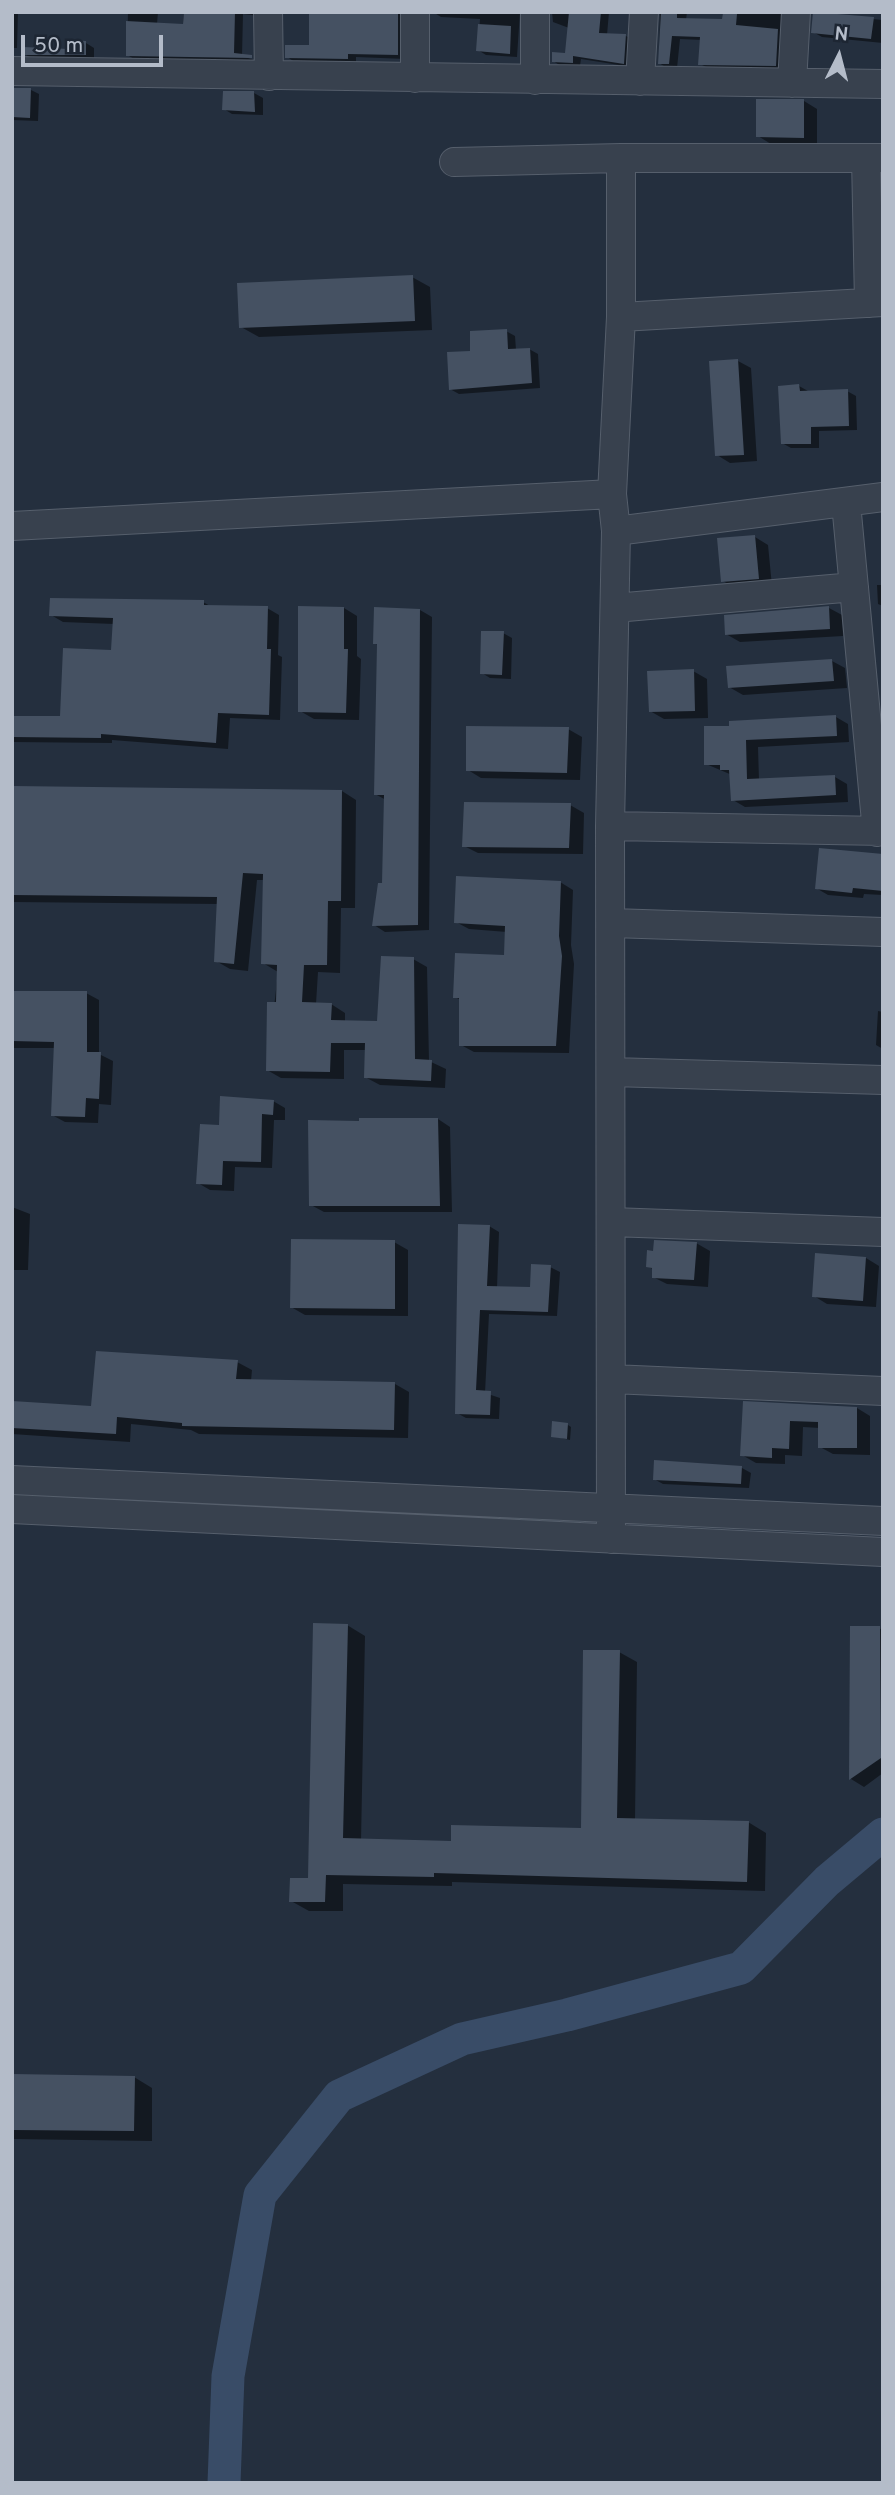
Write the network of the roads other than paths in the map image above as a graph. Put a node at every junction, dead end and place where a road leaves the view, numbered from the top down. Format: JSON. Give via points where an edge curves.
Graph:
{"nodes":[{"id":1,"x":268,"y":12,"type":"edge"},
{"id":2,"x":415,"y":12,"type":"edge"},
{"id":3,"x":536,"y":12,"type":"edge"},
{"id":4,"x":644,"y":12,"type":"edge"},
{"id":5,"x":796,"y":12,"type":"edge"},
{"id":6,"x":12,"y":71,"type":"edge"},
{"id":7,"x":269,"y":76,"type":"junction"},
{"id":8,"x":415,"y":78,"type":"junction"},
{"id":9,"x":535,"y":80,"type":"junction"},
{"id":10,"x":640,"y":81,"type":"junction"},
{"id":11,"x":792,"y":83,"type":"junction"},
{"id":12,"x":883,"y":84,"type":"edge"},
{"id":13,"x":621,"y":158,"type":"junction"},
{"id":14,"x":875,"y":158,"type":"edge"},
{"id":15,"x":454,"y":162,"type":"dead end"},
{"id":16,"x":876,"y":303,"type":"edge"},
{"id":17,"x":621,"y":317,"type":"junction"},
{"id":18,"x":612,"y":494,"type":"junction"},
{"id":19,"x":883,"y":497,"type":"edge"},
{"id":20,"x":846,"y":503,"type":"junction"},
{"id":21,"x":12,"y":526,"type":"edge"},
{"id":22,"x":616,"y":531,"type":"junction"},
{"id":23,"x":854,"y":587,"type":"junction"},
{"id":24,"x":615,"y":608,"type":"junction"},
{"id":25,"x":610,"y":826,"type":"junction"},
{"id":26,"x":880,"y":832,"type":"edge"},
{"id":27,"x":612,"y":923,"type":"junction"},
{"id":28,"x":883,"y":932,"type":"edge"},
{"id":29,"x":612,"y":1072,"type":"junction"},
{"id":30,"x":883,"y":1080,"type":"edge"},
{"id":31,"x":612,"y":1222,"type":"junction"},
{"id":32,"x":883,"y":1232,"type":"edge"},
{"id":33,"x":612,"y":1379,"type":"junction"},
{"id":34,"x":883,"y":1391,"type":"edge"},
{"id":35,"x":12,"y":1480,"type":"edge"},
{"id":36,"x":611,"y":1507,"type":"junction"},
{"id":37,"x":12,"y":1509,"type":"edge"},
{"id":38,"x":883,"y":1521,"type":"edge"},
{"id":39,"x":611,"y":1539,"type":"junction"},
{"id":40,"x":883,"y":1552,"type":"edge"}],
"edges":[{"from":1,"to":7,"type":"street"},
{"from":2,"to":8,"type":"street"},
{"from":3,"to":9,"type":"street"},
{"from":4,"to":10,"type":"street"},
{"from":5,"to":11,"type":"street"},
{"from":6,"to":7,"type":"street"},
{"from":7,"to":8,"type":"street"},
{"from":8,"to":9,"type":"street"},
{"from":9,"to":10,"type":"street"},
{"from":10,"to":11,"type":"street"},
{"from":11,"to":12,"type":"street"},
{"from":13,"to":14,"type":"street"},
{"from":13,"to":15,"type":"street"},
{"from":13,"to":17,"type":"street"},
{"from":14,"to":16,"type":"street"},
{"from":16,"to":17,"type":"street"},
{"from":17,"to":18,"type":"street"},
{"from":18,"to":21,"type":"street"},
{"from":18,"to":22,"type":"street"},
{"from":19,"to":20,"type":"street"},
{"from":20,"to":22,"type":"street"},
{"from":20,"to":23,"type":"street"},
{"from":22,"to":24,"type":"street"},
{"from":23,"to":24,"type":"street"},
{"from":23,"to":26,"type":"street"},
{"from":24,"to":25,"type":"street"},
{"from":25,"to":26,"type":"street"},
{"from":25,"to":27,"type":"street"},
{"from":27,"to":28,"type":"street"},
{"from":27,"to":29,"type":"street"},
{"from":29,"to":30,"type":"street"},
{"from":29,"to":31,"type":"street"},
{"from":31,"to":32,"type":"street"},
{"from":31,"to":33,"type":"street"},
{"from":33,"to":34,"type":"street"},
{"from":33,"to":36,"type":"street"},
{"from":35,"to":36,"type":"street"},
{"from":36,"to":38,"type":"street"},
{"from":36,"to":39,"type":"street"},
{"from":37,"to":39,"type":"street"},
{"from":39,"to":40,"type":"street"}]}
